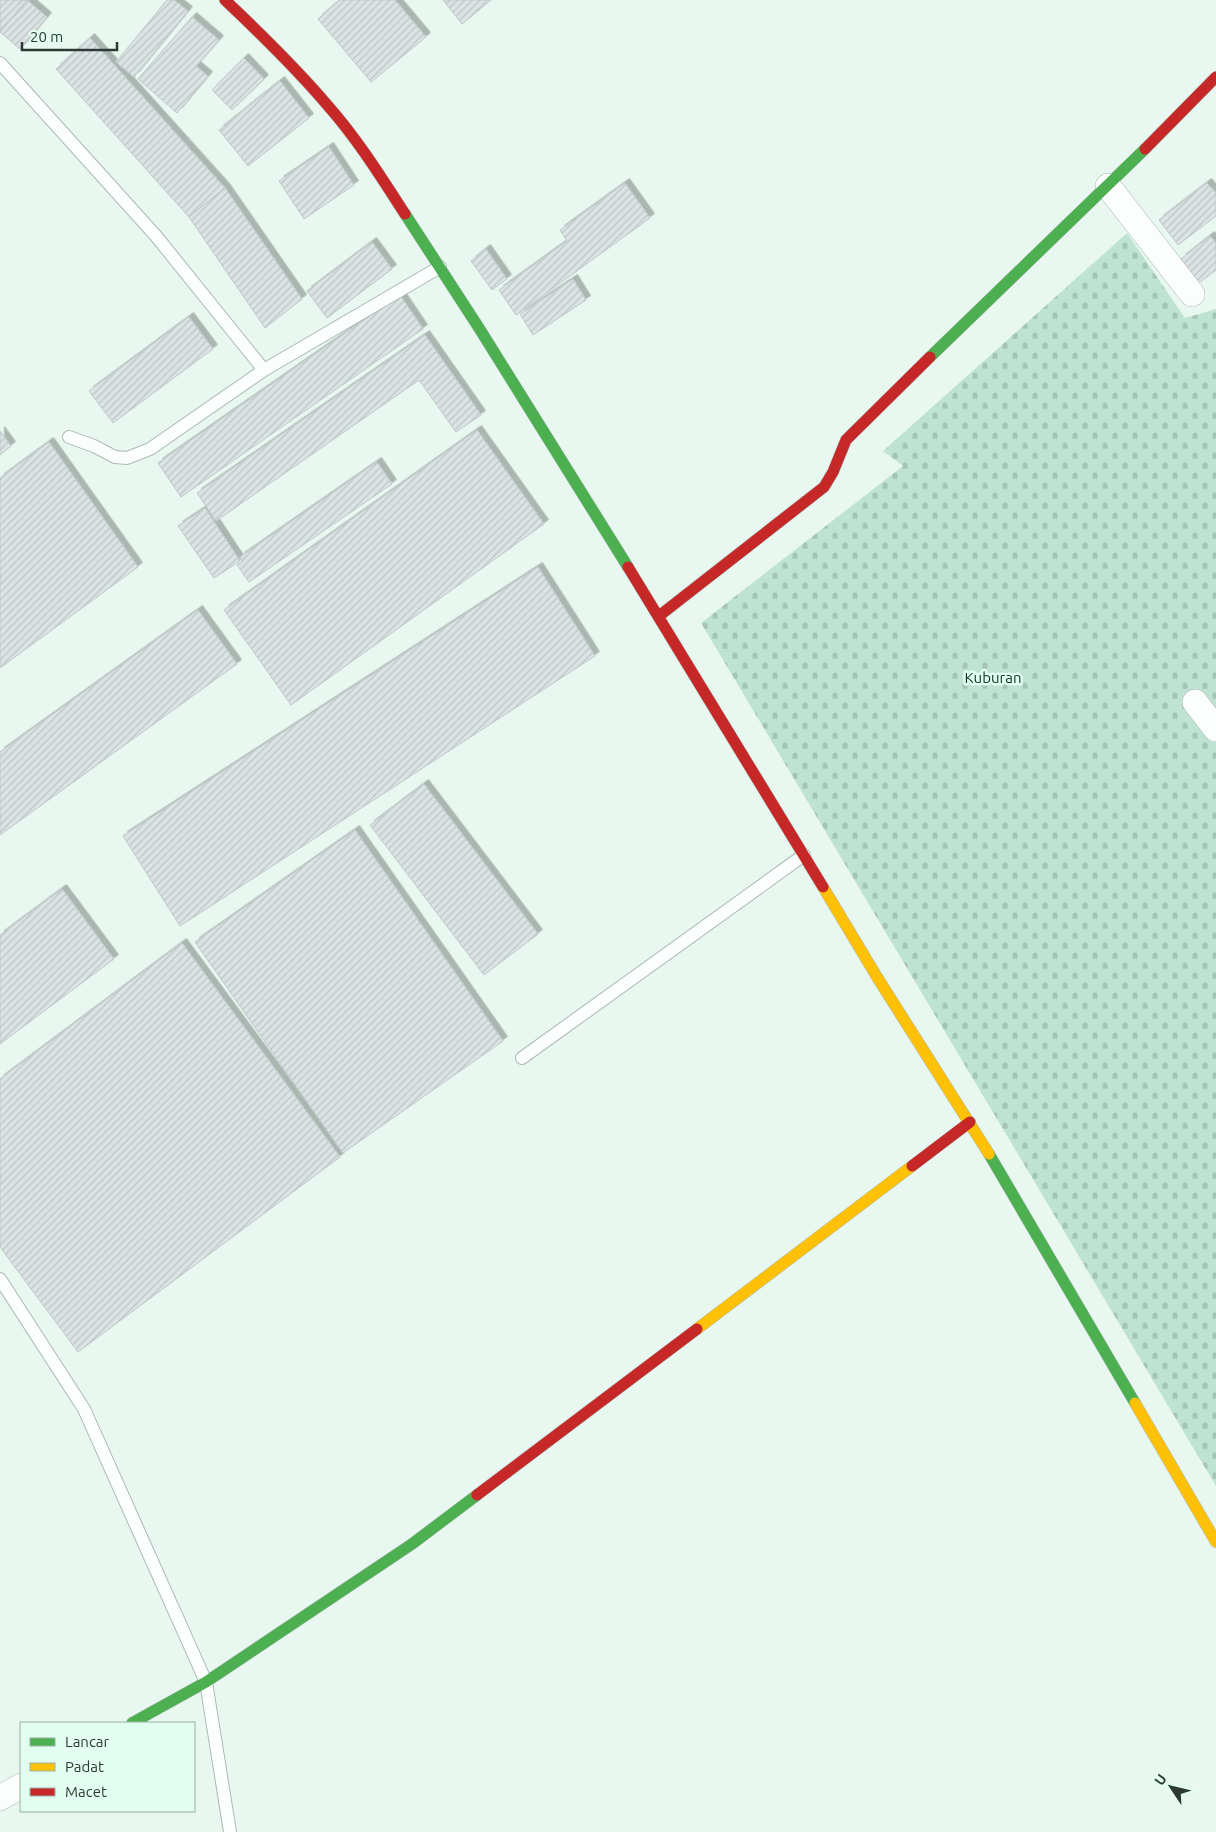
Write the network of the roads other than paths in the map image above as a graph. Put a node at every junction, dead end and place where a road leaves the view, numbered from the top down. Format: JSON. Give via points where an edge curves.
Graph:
{"nodes":[{"id":1,"x":225,"y":0,"type":"edge"},
{"id":2,"x":0,"y":62,"type":"edge"},
{"id":3,"x":1216,"y":77,"type":"edge"},
{"id":4,"x":1108,"y":186,"type":"junction"},
{"id":5,"x":440,"y":267,"type":"junction"},
{"id":6,"x":1192,"y":294,"type":"dead end"},
{"id":7,"x":264,"y":370,"type":"junction"},
{"id":8,"x":69,"y":437,"type":"dead end"},
{"id":9,"x":659,"y":616,"type":"junction"},
{"id":10,"x":1194,"y":702,"type":"dead end"},
{"id":11,"x":1216,"y":729,"type":"edge"},
{"id":12,"x":804,"y":856,"type":"junction"},
{"id":13,"x":522,"y":1058,"type":"dead end"},
{"id":14,"x":970,"y":1122,"type":"junction"},
{"id":15,"x":0,"y":1279,"type":"edge"},
{"id":16,"x":1216,"y":1542,"type":"edge"},
{"id":17,"x":206,"y":1682,"type":"junction"},
{"id":18,"x":134,"y":1722,"type":"edge"},
{"id":19,"x":20,"y":1787,"type":"edge"},
{"id":20,"x":0,"y":1798,"type":"edge"},
{"id":21,"x":230,"y":1832,"type":"edge"}],
"edges":[{"from":1,"to":5,"type":"main road","via":[[274,46],[330,108],[367,156]]},
{"from":2,"to":7,"type":"lane","via":[[156,236]]},
{"from":3,"to":4,"type":"main road"},
{"from":4,"to":6,"type":"street"},
{"from":4,"to":9,"type":"main road","via":[[852,433],[824,487]]},
{"from":5,"to":7,"type":"lane"},
{"from":5,"to":9,"type":"main road"},
{"from":7,"to":8,"type":"lane","via":[[150,449],[127,458]]},
{"from":9,"to":12,"type":"main road"},
{"from":10,"to":11,"type":"street"},
{"from":12,"to":13,"type":"lane"},
{"from":12,"to":14,"type":"main road"},
{"from":14,"to":16,"type":"main road"},
{"from":14,"to":17,"type":"main road","via":[[412,1544]]},
{"from":15,"to":17,"type":"lane","via":[[84,1409]]},
{"from":17,"to":18,"type":"main road"},
{"from":17,"to":21,"type":"lane"},
{"from":19,"to":20,"type":"street"}]}
